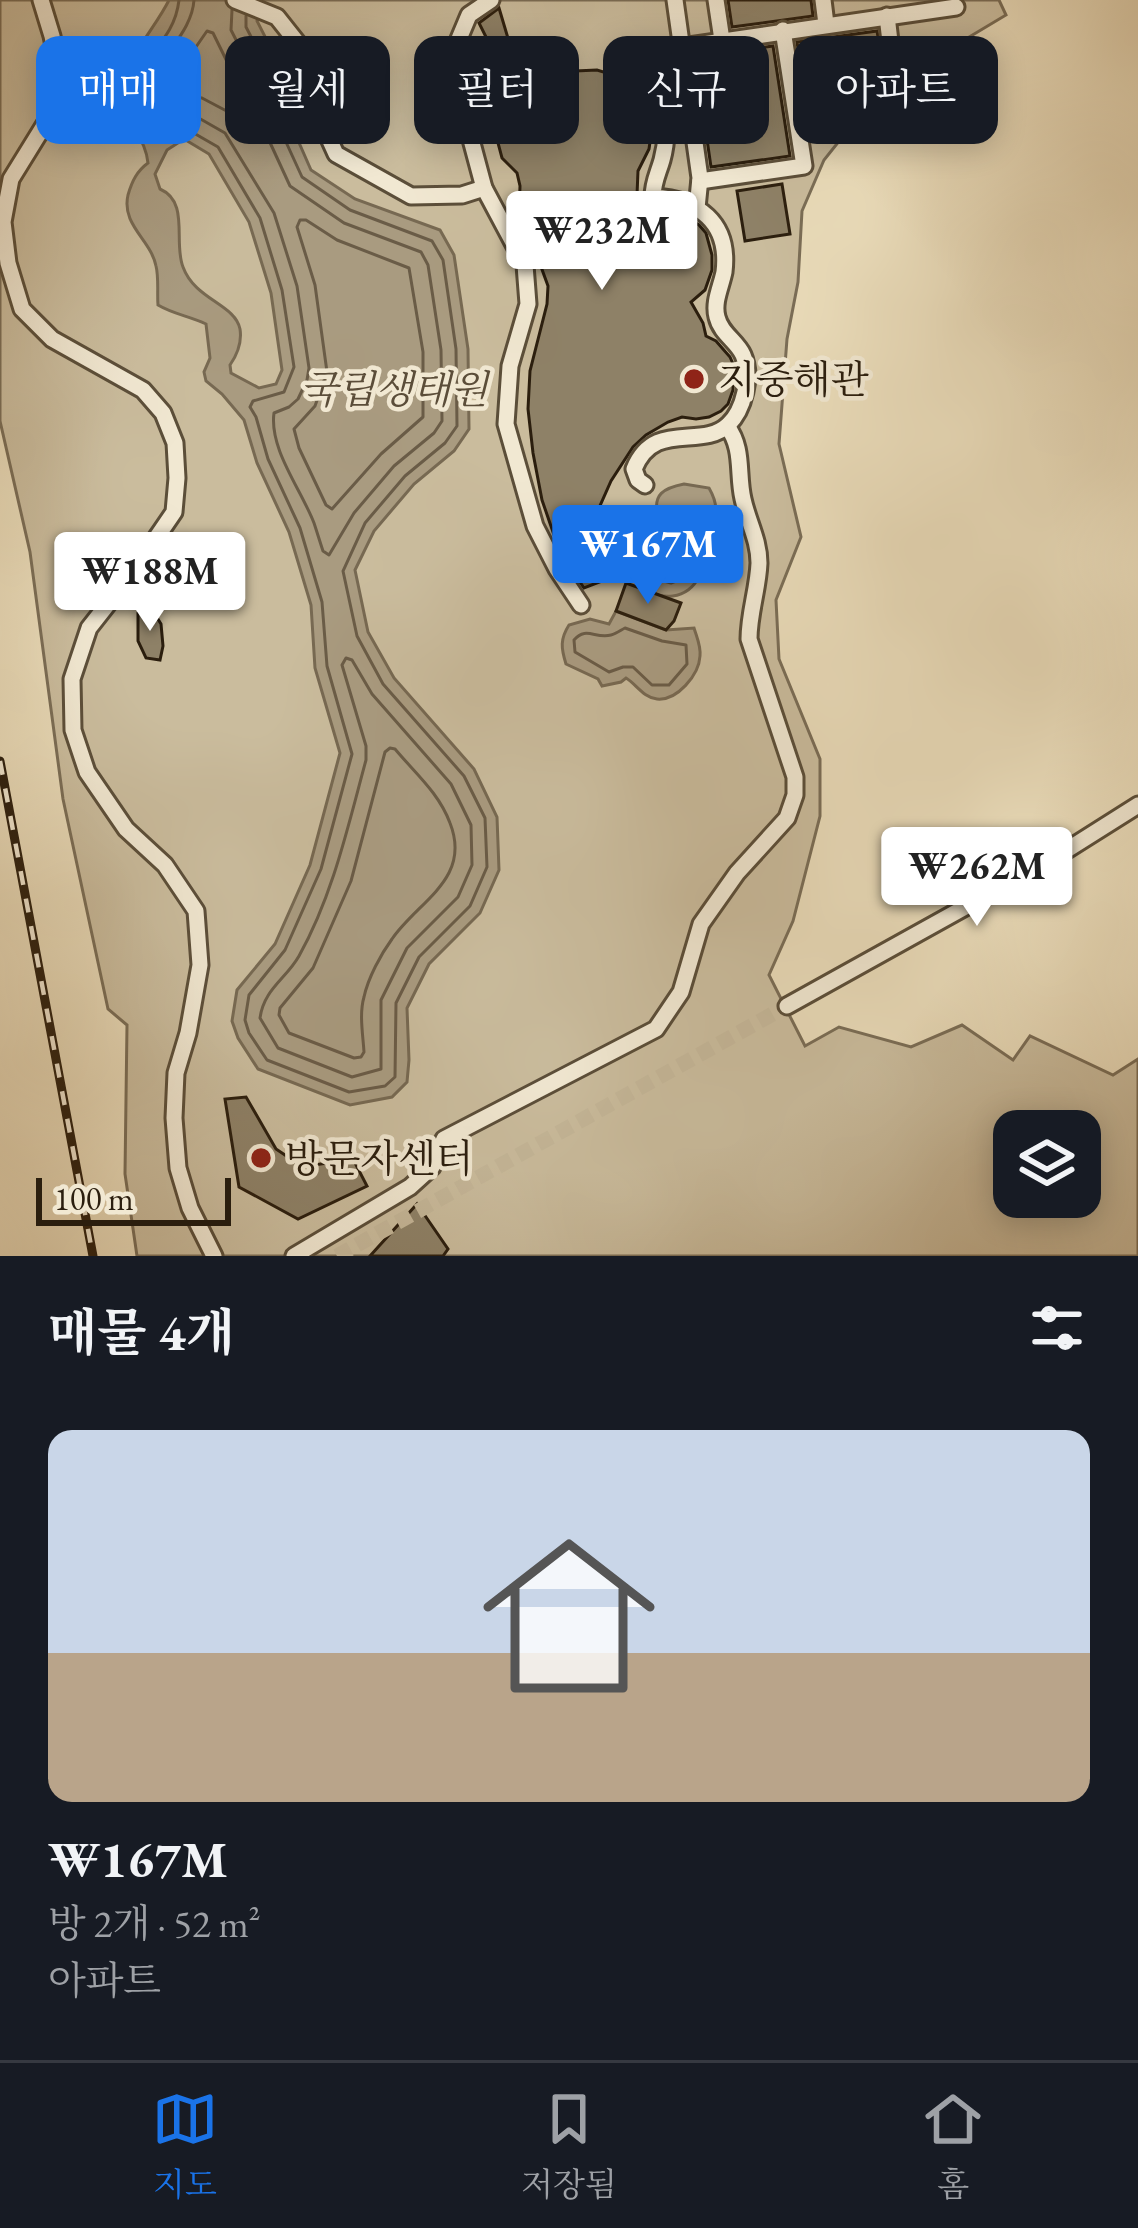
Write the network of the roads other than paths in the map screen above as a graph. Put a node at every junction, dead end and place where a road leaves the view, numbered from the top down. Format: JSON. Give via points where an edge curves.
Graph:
{"nodes":[{"id":1,"x":40,"y":0,"type":"edge"},
{"id":2,"x":235,"y":0,"type":"edge"},
{"id":3,"x":491,"y":0,"type":"edge"},
{"id":4,"x":675,"y":0,"type":"edge"},
{"id":5,"x":716,"y":0,"type":"edge"},
{"id":6,"x":823,"y":0,"type":"edge"},
{"id":7,"x":956,"y":7,"type":"dead end"},
{"id":8,"x":886,"y":16,"type":"junction"},
{"id":9,"x":826,"y":24,"type":"junction"},
{"id":10,"x":783,"y":30,"type":"junction"},
{"id":11,"x":680,"y":36,"type":"edge"},
{"id":12,"x":721,"y":36,"type":"edge"},
{"id":13,"x":746,"y":36,"type":"edge"},
{"id":14,"x":889,"y":36,"type":"edge"},
{"id":15,"x":665,"y":144,"type":"edge"},
{"id":16,"x":695,"y":144,"type":"edge"},
{"id":17,"x":700,"y":181,"type":"junction"},
{"id":18,"x":484,"y":188,"type":"junction"},
{"id":19,"x":697,"y":208,"type":"junction"},
{"id":20,"x":727,"y":426,"type":"junction"},
{"id":21,"x":645,"y":485,"type":"dead end"},
{"id":22,"x":580,"y":605,"type":"dead end"},
{"id":23,"x":1134,"y":812,"type":"edge"},
{"id":24,"x":787,"y":1006,"type":"tunnel mouth"},
{"id":25,"x":214,"y":1256,"type":"edge"},
{"id":26,"x":294,"y":1256,"type":"edge"}],
"edges":[{"from":1,"to":25,"type":"street","via":[[60,76],[53,111],[10,179],[3,222],[22,309],[52,339],[143,390],[164,413],[175,443],[174,512],[89,628],[72,679],[73,730],[87,772],[196,911],[200,965],[174,1118],[178,1168]]},
{"from":2,"to":18,"type":"street","via":[[277,17],[300,46],[336,154],[411,196]]},
{"from":3,"to":18,"type":"street","via":[[469,15],[456,46]]},
{"from":4,"to":11,"type":"street"},
{"from":5,"to":12,"type":"street"},
{"from":6,"to":9,"type":"street"},
{"from":7,"to":8,"type":"street"},
{"from":8,"to":9,"type":"street"},
{"from":8,"to":14,"type":"street"},
{"from":9,"to":10,"type":"street"},
{"from":10,"to":13,"type":"street"},
{"from":10,"to":17,"type":"street","via":[[803,166]]},
{"from":15,"to":19,"type":"street","via":[[653,197]]},
{"from":16,"to":17,"type":"street"},
{"from":17,"to":19,"type":"street"},
{"from":18,"to":22,"type":"street","via":[[525,265],[529,304],[510,366],[506,424],[535,526]]},
{"from":19,"to":20,"type":"street","via":[[721,238],[717,318],[743,355],[744,402]]},
{"from":20,"to":21,"type":"street","via":[[655,443],[634,469]]},
{"from":20,"to":26,"type":"street","via":[[740,452],[743,502],[759,556],[749,639],[795,777],[787,818],[701,924],[681,992],[656,1029],[444,1139],[432,1167],[410,1187]]},
{"from":23,"to":24,"type":"street"}]}
